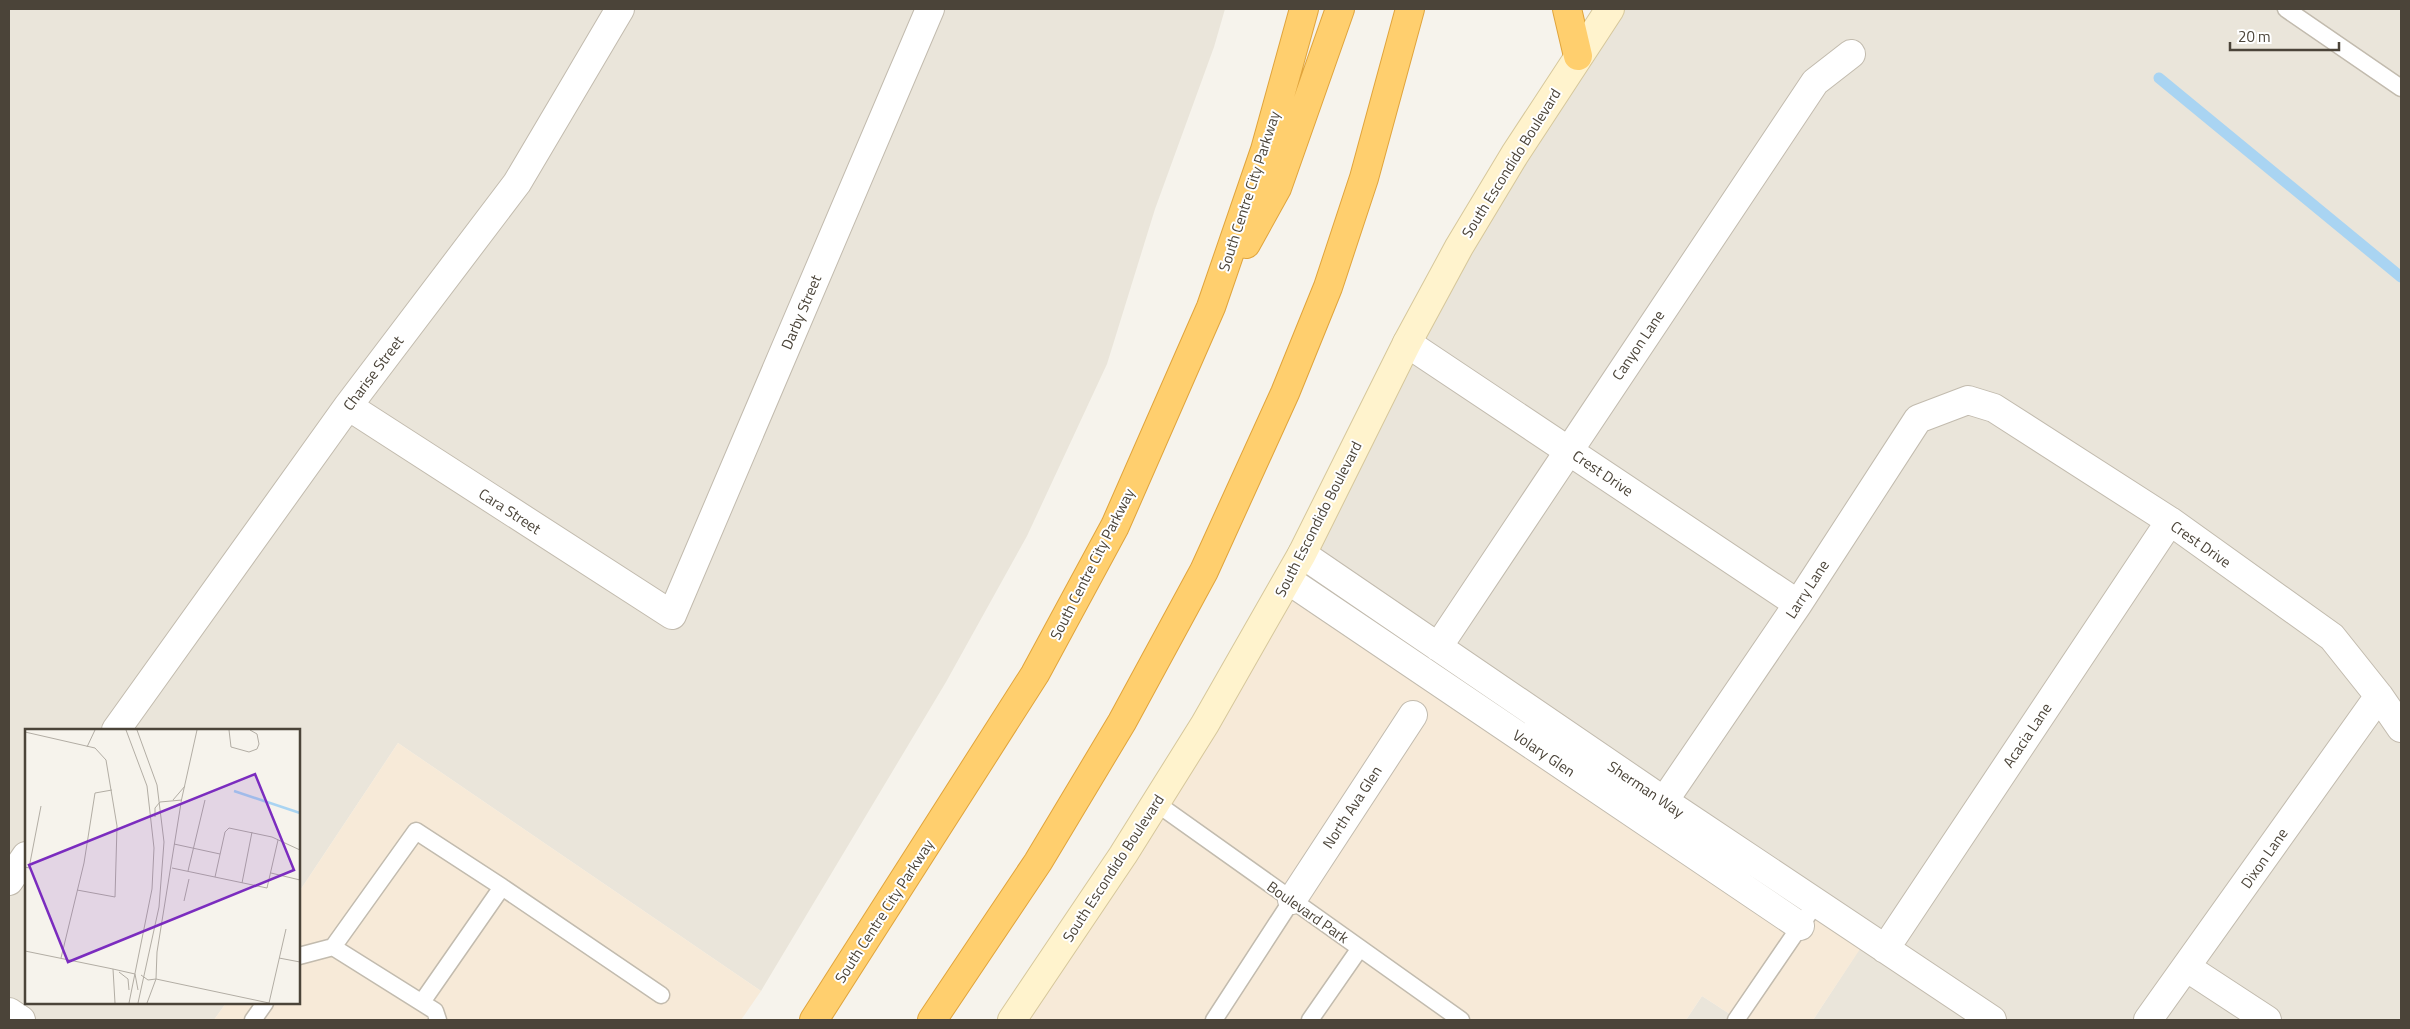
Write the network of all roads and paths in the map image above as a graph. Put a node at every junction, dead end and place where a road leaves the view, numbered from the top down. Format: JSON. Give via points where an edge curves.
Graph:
{"nodes":[{"id":1,"x":620,"y":9,"type":"edge"},
{"id":2,"x":930,"y":9,"type":"edge"},
{"id":3,"x":1304,"y":9,"type":"edge"},
{"id":4,"x":1340,"y":9,"type":"edge"},
{"id":5,"x":1410,"y":9,"type":"edge"},
{"id":6,"x":1567,"y":9,"type":"edge"},
{"id":7,"x":1610,"y":9,"type":"edge"},
{"id":8,"x":2286,"y":9,"type":"edge"},
{"id":9,"x":1851,"y":54,"type":"dead end"},
{"id":10,"x":1578,"y":56,"type":"junction"},
{"id":11,"x":2401,"y":88,"type":"edge"},
{"id":12,"x":1211,"y":307,"type":"junction"},
{"id":13,"x":1407,"y":343,"type":"junction"},
{"id":14,"x":1968,"y":400,"type":"joint"},
{"id":15,"x":348,"y":406,"type":"junction"},
{"id":16,"x":1568,"y":450,"type":"junction"},
{"id":17,"x":2170,"y":521,"type":"junction"},
{"id":18,"x":1302,"y":554,"type":"junction"},
{"id":19,"x":1288,"y":580,"type":"junction"},
{"id":20,"x":1798,"y":604,"type":"junction"},
{"id":21,"x":672,"y":615,"type":"joint"},
{"id":22,"x":1438,"y":647,"type":"junction"},
{"id":23,"x":2379,"y":696,"type":"junction"},
{"id":24,"x":1413,"y":715,"type":"dead end"},
{"id":25,"x":2401,"y":728,"type":"edge"},
{"id":26,"x":117,"y":729,"type":"edge"},
{"id":27,"x":1664,"y":801,"type":"junction"},
{"id":28,"x":1156,"y":803,"type":"junction"},
{"id":29,"x":25,"y":857,"type":"edge"},
{"id":30,"x":9,"y":881,"type":"edge"},
{"id":31,"x":502,"y":887,"type":"junction"},
{"id":32,"x":1292,"y":900,"type":"junction"},
{"id":33,"x":1816,"y":903,"type":"junction"},
{"id":34,"x":1800,"y":926,"type":"junction"},
{"id":35,"x":333,"y":947,"type":"junction"},
{"id":36,"x":1360,"y":948,"type":"junction"},
{"id":37,"x":1885,"y":949,"type":"junction"},
{"id":38,"x":300,"y":956,"type":"edge"},
{"id":39,"x":2186,"y":967,"type":"junction"},
{"id":40,"x":661,"y":995,"type":"dead end"},
{"id":41,"x":422,"y":1002,"type":"junction"},
{"id":42,"x":264,"y":1004,"type":"edge"},
{"id":43,"x":9,"y":1012,"type":"edge"},
{"id":44,"x":21,"y":1020,"type":"edge"},
{"id":45,"x":253,"y":1020,"type":"edge"},
{"id":46,"x":438,"y":1020,"type":"edge"},
{"id":47,"x":814,"y":1020,"type":"edge"},
{"id":48,"x":932,"y":1020,"type":"edge"},
{"id":49,"x":1012,"y":1020,"type":"edge"},
{"id":50,"x":1214,"y":1020,"type":"edge"},
{"id":51,"x":1310,"y":1020,"type":"edge"},
{"id":52,"x":1461,"y":1020,"type":"edge"},
{"id":53,"x":1736,"y":1020,"type":"edge"},
{"id":54,"x":1992,"y":1020,"type":"edge"},
{"id":55,"x":2148,"y":1020,"type":"edge"},
{"id":56,"x":2267,"y":1020,"type":"edge"}],
"edges":[{"from":1,"to":15,"type":"street","name":"Charise Street","via":[[517,182]]},
{"from":2,"to":21,"type":"street","name":"Darby Street"},
{"from":3,"to":12,"type":"highway","name":"South Centre City Parkway","via":[[1265,150]]},
{"from":4,"to":12,"type":"highway","via":[[1277,188]]},
{"from":5,"to":48,"type":"highway","via":[[1364,178],[1328,287],[1285,393],[1204,571],[1122,722],[1038,862]]},
{"from":6,"to":10,"type":"highway"},
{"from":7,"to":10,"type":"street","name":"South Escondido Boulevard"},
{"from":8,"to":11,"type":"lane"},
{"from":9,"to":16,"type":"street","name":"Canyon Lane","via":[[1815,82]]},
{"from":10,"to":13,"type":"street","name":"South Escondido Boulevard","via":[[1459,247]]},
{"from":12,"to":47,"type":"highway","name":"South Centre City Parkway","via":[[1115,526],[1034,674]]},
{"from":13,"to":16,"type":"street","name":"Crest Drive"},
{"from":13,"to":18,"type":"street","name":"South Escondido Boulevard"},
{"from":14,"to":17,"type":"street","name":"Crest Drive","via":[[1994,408]]},
{"from":14,"to":20,"type":"street","name":"Larry Lane","via":[[1918,420]]},
{"from":15,"to":21,"type":"street","name":"Cara Street"},
{"from":15,"to":26,"type":"street","name":"Charise Street"},
{"from":16,"to":20,"type":"street","name":"Crest Drive"},
{"from":16,"to":22,"type":"street","name":"Canyon Lane"},
{"from":17,"to":23,"type":"street","name":"Crest Drive","via":[[2332,637]]},
{"from":17,"to":37,"type":"street","name":"Acacia Lane"},
{"from":18,"to":19,"type":"street","name":"South Escondido Boulevard"},
{"from":18,"to":22,"type":"street","name":"Sherman Way"},
{"from":19,"to":28,"type":"street","name":"South Escondido Boulevard"},
{"from":19,"to":34,"type":"street","name":"Volary Glen"},
{"from":20,"to":27,"type":"street","name":"Larry Lane"},
{"from":22,"to":27,"type":"street","name":"Sherman Way"},
{"from":23,"to":25,"type":"street","name":"Crest Drive"},
{"from":23,"to":39,"type":"street","name":"Dixon Lane"},
{"from":24,"to":32,"type":"street","name":"North Ava Glen"},
{"from":27,"to":33,"type":"street","name":"Sherman Way"},
{"from":28,"to":32,"type":"lane","name":"Boulevard Park"},
{"from":28,"to":49,"type":"street","name":"South Escondido Boulevard"},
{"from":29,"to":30,"type":"street"},
{"from":31,"to":35,"type":"lane","via":[[416,831]]},
{"from":31,"to":40,"type":"lane"},
{"from":31,"to":41,"type":"lane"},
{"from":32,"to":36,"type":"lane","name":"Boulevard Park"},
{"from":32,"to":50,"type":"lane"},
{"from":33,"to":34,"type":"lane"},
{"from":33,"to":37,"type":"street","name":"Sherman Way"},
{"from":34,"to":53,"type":"lane"},
{"from":35,"to":38,"type":"lane"},
{"from":35,"to":41,"type":"lane"},
{"from":36,"to":51,"type":"lane"},
{"from":36,"to":52,"type":"lane","name":"Boulevard Park"},
{"from":37,"to":54,"type":"street","name":"Sherman Way"},
{"from":39,"to":55,"type":"street","name":"Dixon Lane"},
{"from":39,"to":56,"type":"street"},
{"from":41,"to":46,"type":"lane","via":[[435,1010]]},
{"from":42,"to":45,"type":"lane"},
{"from":43,"to":44,"type":"street"}]}
